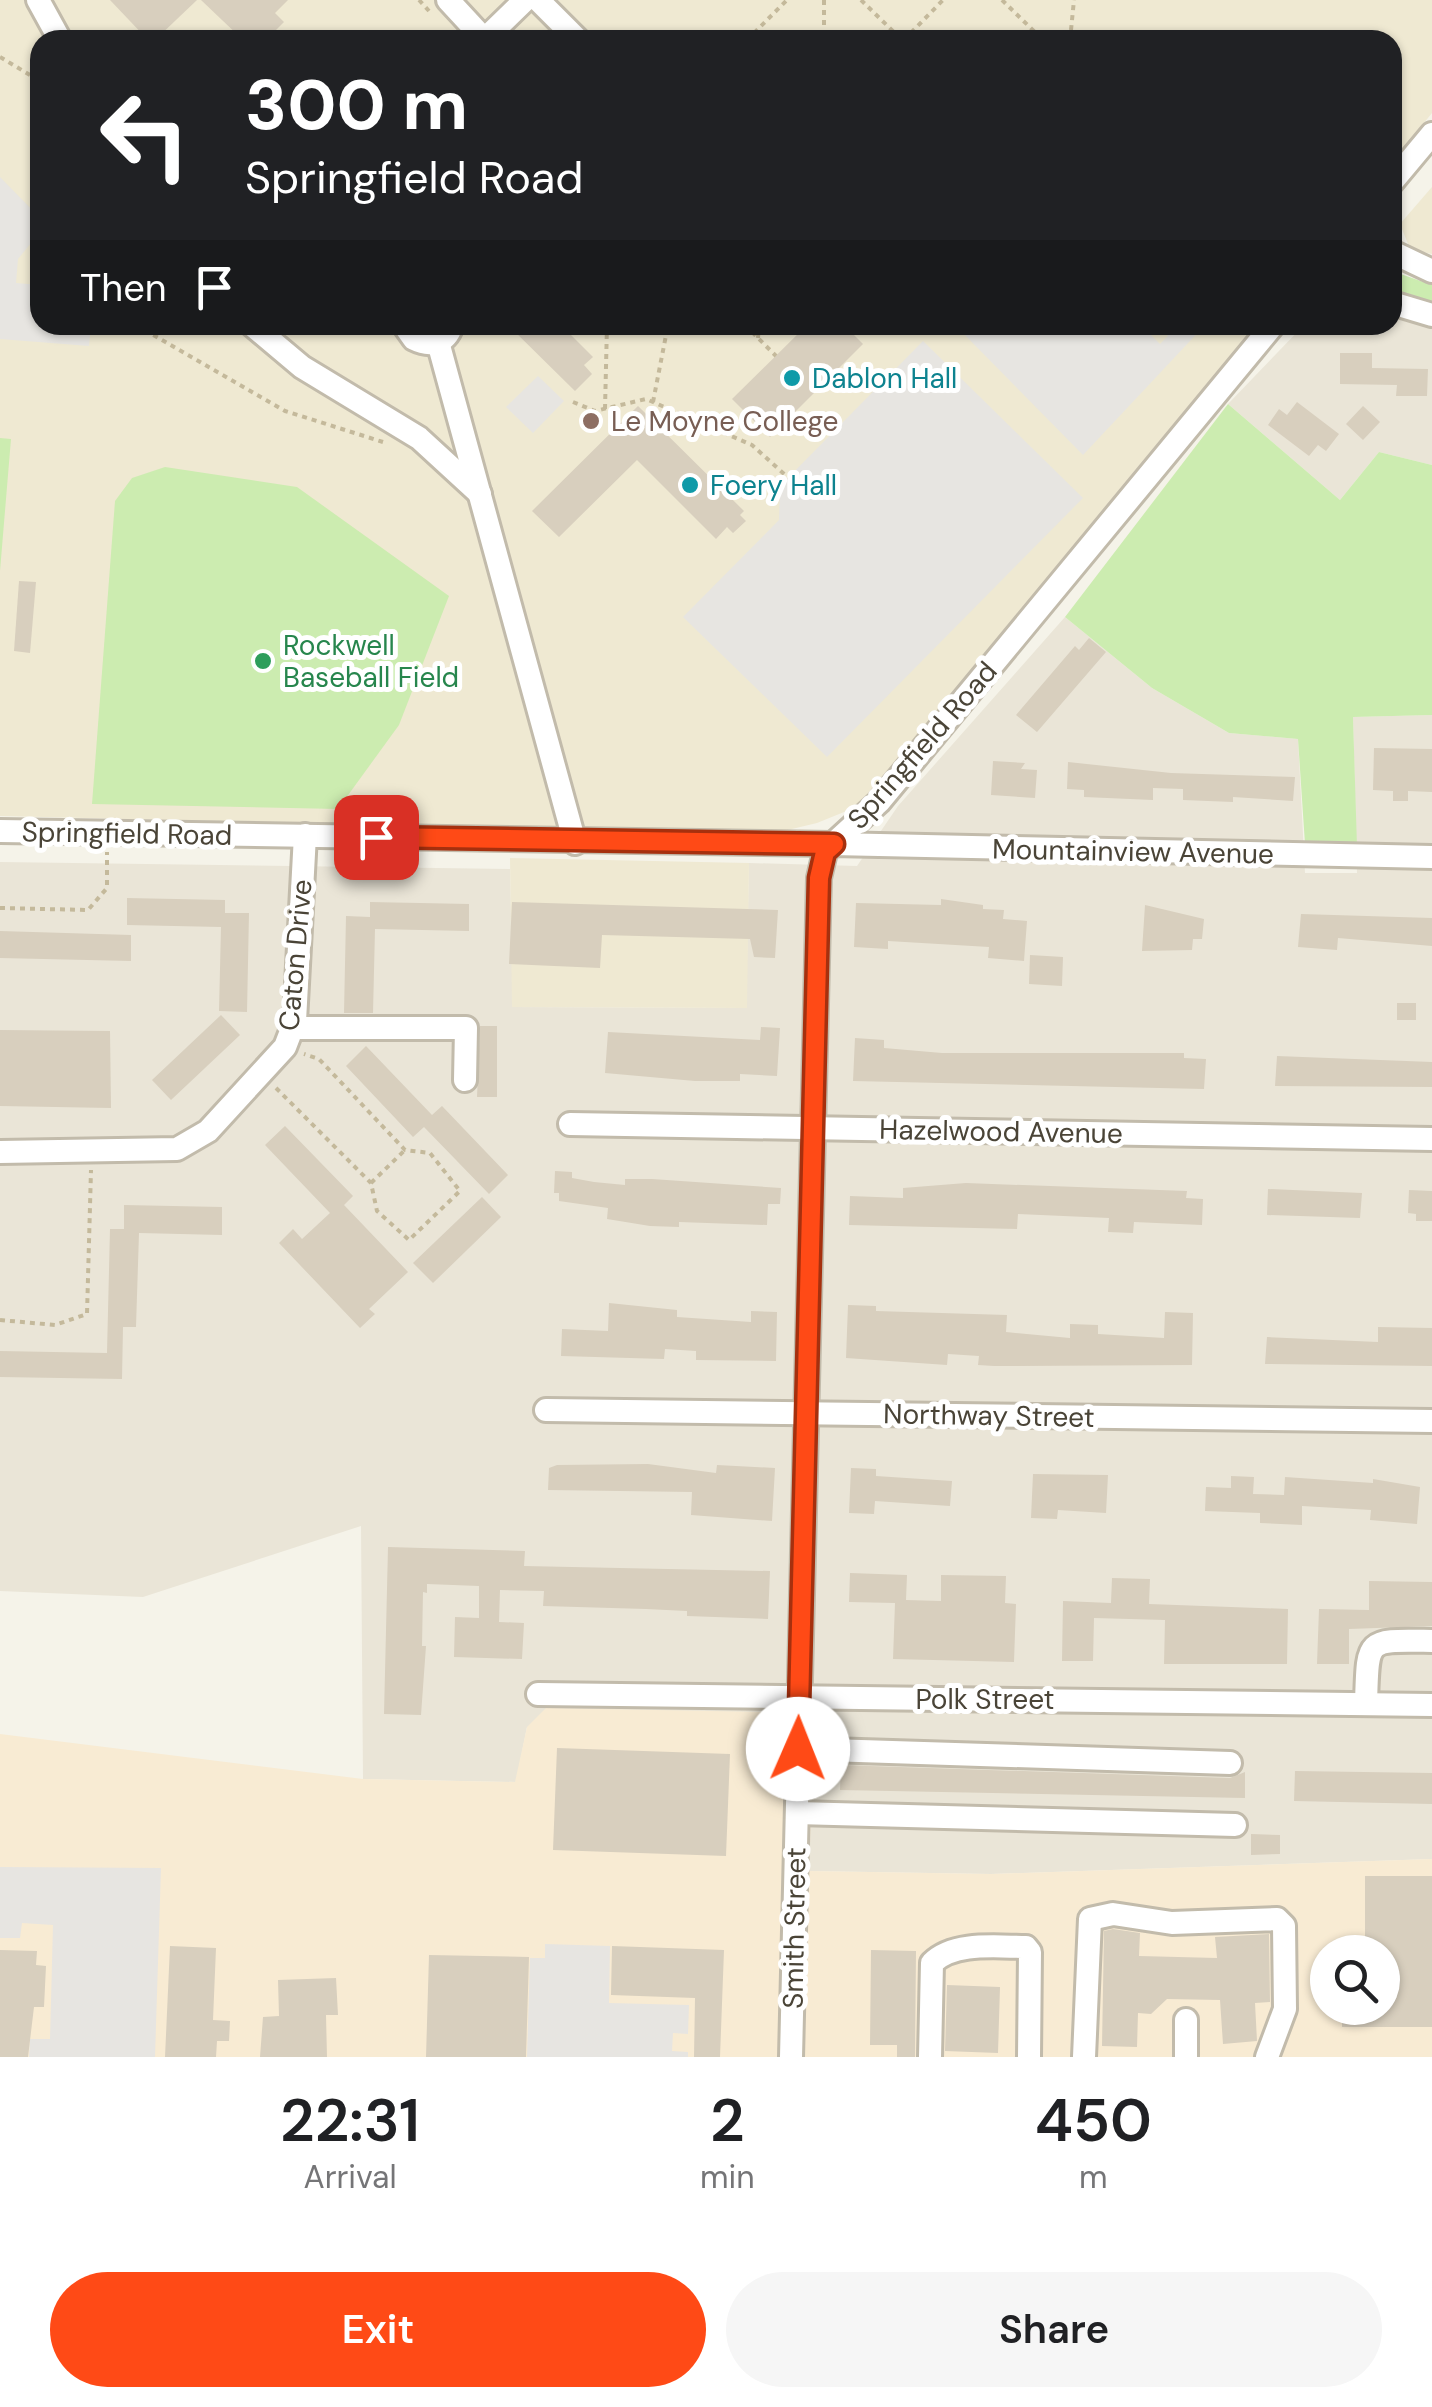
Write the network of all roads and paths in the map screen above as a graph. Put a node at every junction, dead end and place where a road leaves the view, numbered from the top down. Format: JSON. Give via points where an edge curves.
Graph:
{"nodes":[{"id":1,"x":38,"y":0,"type":"edge"},
{"id":2,"x":448,"y":0,"type":"edge"},
{"id":3,"x":525,"y":0,"type":"edge"},
{"id":4,"x":538,"y":0,"type":"edge"},
{"id":5,"x":787,"y":0,"type":"edge"},
{"id":6,"x":824,"y":0,"type":"edge"},
{"id":7,"x":862,"y":0,"type":"edge"},
{"id":8,"x":943,"y":0,"type":"edge"},
{"id":9,"x":1002,"y":0,"type":"edge"},
{"id":10,"x":1074,"y":0,"type":"edge"},
{"id":11,"x":54,"y":30,"type":"edge"},
{"id":12,"x":476,"y":30,"type":"edge"},
{"id":13,"x":495,"y":30,"type":"edge"},
{"id":14,"x":568,"y":30,"type":"edge"},
{"id":15,"x":756,"y":30,"type":"edge"},
{"id":16,"x":824,"y":30,"type":"edge"},
{"id":17,"x":893,"y":30,"type":"edge"},
{"id":18,"x":913,"y":30,"type":"edge"},
{"id":19,"x":1033,"y":30,"type":"edge"},
{"id":20,"x":1071,"y":30,"type":"edge"},
{"id":21,"x":0,"y":57,"type":"edge"},
{"id":22,"x":30,"y":76,"type":"edge"},
{"id":23,"x":1432,"y":134,"type":"edge"},
{"id":24,"x":1402,"y":170,"type":"edge"},
{"id":25,"x":1402,"y":257,"type":"edge"},
{"id":26,"x":1432,"y":271,"type":"edge"},
{"id":27,"x":1402,"y":306,"type":"edge"},
{"id":28,"x":1432,"y":315,"type":"edge"},
{"id":29,"x":153,"y":335,"type":"edge"},
{"id":30,"x":264,"y":335,"type":"edge"},
{"id":31,"x":411,"y":335,"type":"edge"},
{"id":32,"x":436,"y":335,"type":"edge"},
{"id":33,"x":445,"y":335,"type":"edge"},
{"id":34,"x":608,"y":335,"type":"edge"},
{"id":35,"x":666,"y":335,"type":"edge"},
{"id":36,"x":755,"y":335,"type":"edge"},
{"id":37,"x":758,"y":335,"type":"edge"},
{"id":38,"x":1265,"y":335,"type":"edge"},
{"id":39,"x":758,"y":338,"type":"junction"},
{"id":40,"x":776,"y":356,"type":"dead end"},
{"id":41,"x":573,"y":402,"type":"dead end"},
{"id":42,"x":653,"y":402,"type":"junction"},
{"id":43,"x":606,"y":409,"type":"junction"},
{"id":44,"x":419,"y":438,"type":"junction"},
{"id":45,"x":793,"y":482,"type":"dead end"},
{"id":46,"x":480,"y":494,"type":"junction"},
{"id":47,"x":0,"y":831,"type":"edge"},
{"id":48,"x":108,"y":832,"type":"junction"},
{"id":49,"x":304,"y":834,"type":"junction"},
{"id":50,"x":575,"y":842,"type":"junction"},
{"id":51,"x":834,"y":844,"type":"junction"},
{"id":52,"x":1432,"y":857,"type":"edge"},
{"id":53,"x":0,"y":908,"type":"edge"},
{"id":54,"x":289,"y":1038,"type":"junction"},
{"id":55,"x":261,"y":1073,"type":"junction"},
{"id":56,"x":465,"y":1080,"type":"dead end"},
{"id":57,"x":570,"y":1124,"type":"dead end"},
{"id":58,"x":814,"y":1128,"type":"junction"},
{"id":59,"x":1432,"y":1138,"type":"edge"},
{"id":60,"x":406,"y":1150,"type":"junction"},
{"id":61,"x":92,"y":1151,"type":"junction"},
{"id":62,"x":0,"y":1152,"type":"edge"},
{"id":63,"x":371,"y":1183,"type":"junction"},
{"id":64,"x":0,"y":1320,"type":"edge"},
{"id":65,"x":546,"y":1410,"type":"dead end"},
{"id":66,"x":806,"y":1412,"type":"junction"},
{"id":67,"x":1432,"y":1421,"type":"edge"},
{"id":68,"x":1432,"y":1641,"type":"edge"},
{"id":69,"x":538,"y":1694,"type":"dead end"},
{"id":70,"x":800,"y":1699,"type":"junction"},
{"id":71,"x":1366,"y":1704,"type":"junction"},
{"id":72,"x":1432,"y":1705,"type":"edge"},
{"id":73,"x":798,"y":1749,"type":"junction"},
{"id":74,"x":1230,"y":1763,"type":"dead end"},
{"id":75,"x":796,"y":1813,"type":"junction"},
{"id":76,"x":1235,"y":1825,"type":"dead end"},
{"id":77,"x":1186,"y":2020,"type":"dead end"},
{"id":78,"x":791,"y":2057,"type":"edge"},
{"id":79,"x":930,"y":2057,"type":"edge"},
{"id":80,"x":1030,"y":2057,"type":"edge"},
{"id":81,"x":1084,"y":2057,"type":"edge"},
{"id":82,"x":1186,"y":2057,"type":"edge"},
{"id":83,"x":1266,"y":2057,"type":"edge"}],
"edges":[{"from":1,"to":11,"type":"street"},
{"from":2,"to":12,"type":"street"},
{"from":3,"to":13,"type":"street"},
{"from":4,"to":14,"type":"street"},
{"from":5,"to":15,"type":"path"},
{"from":6,"to":16,"type":"path"},
{"from":7,"to":17,"type":"path"},
{"from":8,"to":18,"type":"path"},
{"from":9,"to":19,"type":"path"},
{"from":10,"to":20,"type":"path"},
{"from":21,"to":22,"type":"path"},
{"from":23,"to":24,"type":"street"},
{"from":25,"to":26,"type":"street"},
{"from":27,"to":28,"type":"street"},
{"from":29,"to":44,"type":"path","via":[[286,411],[411,451]]},
{"from":30,"to":44,"type":"street","via":[[302,368]]},
{"from":31,"to":32,"type":"street"},
{"from":33,"to":46,"type":"street"},
{"from":34,"to":43,"type":"path"},
{"from":35,"to":42,"type":"path"},
{"from":36,"to":39,"type":"path"},
{"from":37,"to":39,"type":"path"},
{"from":38,"to":51,"type":"street","name":"Springfield Road","via":[[878,802]]},
{"from":39,"to":40,"type":"path"},
{"from":41,"to":43,"type":"path","via":[[595,412]]},
{"from":42,"to":43,"type":"path"},
{"from":42,"to":45,"type":"path","via":[[752,445]]},
{"from":44,"to":46,"type":"street"},
{"from":46,"to":50,"type":"street"},
{"from":47,"to":48,"type":"street","name":"Springfield Road"},
{"from":48,"to":49,"type":"street","name":"Springfield Road"},
{"from":48,"to":53,"type":"path","via":[[107,888],[88,910]]},
{"from":49,"to":50,"type":"street","name":"Springfield Road"},
{"from":49,"to":54,"type":"street","name":"Caton Drive"},
{"from":50,"to":51,"type":"street","name":"Springfield Road"},
{"from":51,"to":52,"type":"street","name":"Mountainview Avenue"},
{"from":51,"to":58,"type":"street","name":"Smith Street","via":[[825,852],[819,878]]},
{"from":54,"to":55,"type":"street","name":"Caton Drive"},
{"from":54,"to":56,"type":"street","via":[[466,1028]]},
{"from":54,"to":60,"type":"path"},
{"from":55,"to":61,"type":"street","name":"Caton Drive","via":[[208,1131],[177,1150]]},
{"from":55,"to":63,"type":"path"},
{"from":57,"to":58,"type":"street","name":"Hazelwood Avenue"},
{"from":58,"to":59,"type":"street","name":"Hazelwood Avenue"},
{"from":58,"to":66,"type":"street","name":"Smith Street"},
{"from":60,"to":63,"type":"path"},
{"from":60,"to":63,"type":"path","via":[[430,1153],[460,1191],[409,1240],[377,1211]]},
{"from":61,"to":62,"type":"street","name":"Caton Drive"},
{"from":61,"to":64,"type":"path","via":[[87,1314],[55,1326]]},
{"from":65,"to":66,"type":"street","name":"Northway Street"},
{"from":66,"to":67,"type":"street","name":"Northway Street"},
{"from":66,"to":70,"type":"street","name":"Smith Street"},
{"from":68,"to":71,"type":"street","via":[[1373,1645]]},
{"from":69,"to":70,"type":"street","name":"Polk Street"},
{"from":70,"to":71,"type":"street","name":"Polk Street"},
{"from":70,"to":73,"type":"street","name":"Smith Street"},
{"from":71,"to":72,"type":"street","name":"Polk Street"},
{"from":73,"to":74,"type":"street"},
{"from":73,"to":75,"type":"street","name":"Smith Street"},
{"from":75,"to":76,"type":"street"},
{"from":75,"to":78,"type":"street","name":"Smith Street"},
{"from":77,"to":82,"type":"street"},
{"from":79,"to":80,"type":"street","via":[[932,1963],[974,1948],[1026,1947]]},
{"from":81,"to":83,"type":"street","via":[[1090,1920],[1113,1914],[1172,1922],[1278,1919],[1284,1926],[1285,2009]]}]}
